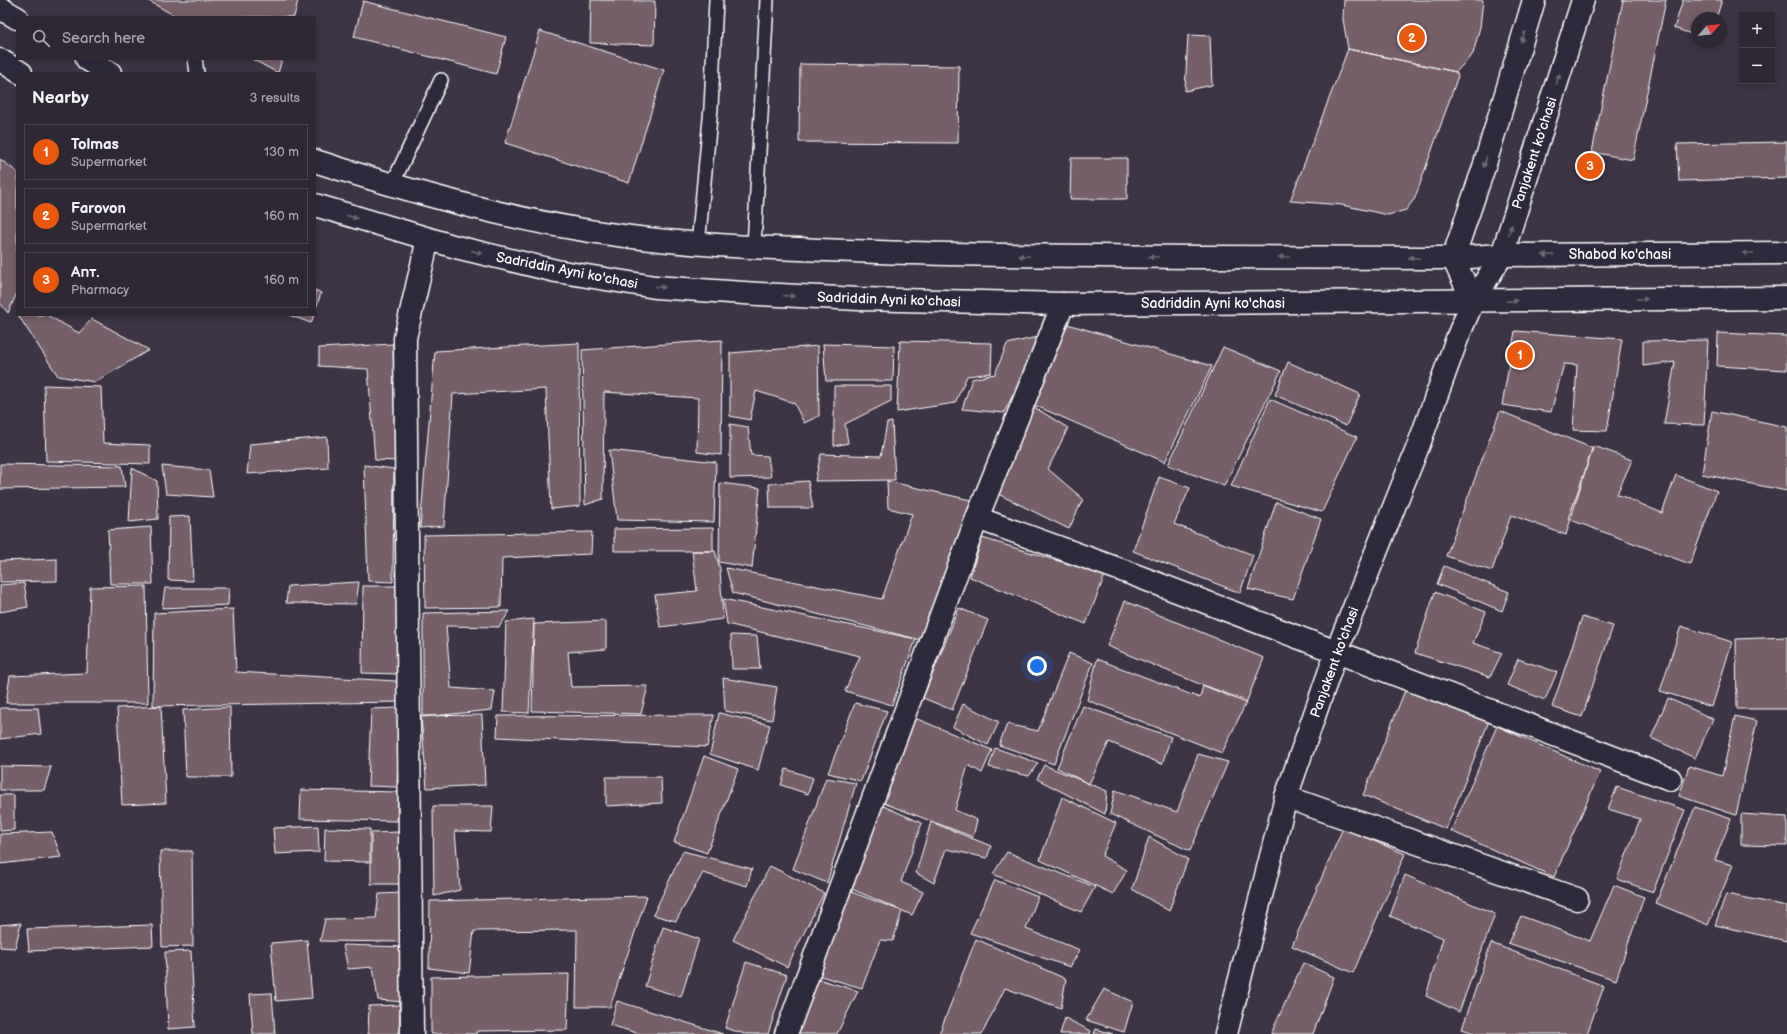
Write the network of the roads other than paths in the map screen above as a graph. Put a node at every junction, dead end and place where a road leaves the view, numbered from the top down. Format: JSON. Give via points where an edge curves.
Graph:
{"nodes":[{"id":1,"x":716,"y":0,"type":"edge"},
{"id":2,"x":767,"y":0,"type":"edge"},
{"id":3,"x":1534,"y":0,"type":"edge"},
{"id":4,"x":1583,"y":0,"type":"edge"},
{"id":5,"x":0,"y":8,"type":"edge"},
{"id":6,"x":16,"y":17,"type":"edge"},
{"id":7,"x":0,"y":60,"type":"edge"},
{"id":8,"x":88,"y":60,"type":"edge"},
{"id":9,"x":195,"y":60,"type":"edge"},
{"id":10,"x":19,"y":72,"type":"edge"},
{"id":11,"x":108,"y":72,"type":"edge"},
{"id":12,"x":197,"y":72,"type":"edge"},
{"id":13,"x":441,"y":80,"type":"dead end"},
{"id":14,"x":316,"y":161,"type":"edge"},
{"id":15,"x":392,"y":185,"type":"junction"},
{"id":16,"x":316,"y":205,"type":"edge"},
{"id":17,"x":428,"y":239,"type":"junction"},
{"id":18,"x":698,"y":245,"type":"junction"},
{"id":19,"x":754,"y":247,"type":"junction"},
{"id":20,"x":1787,"y":253,"type":"edge"},
{"id":21,"x":1502,"y":256,"type":"junction"},
{"id":22,"x":1453,"y":258,"type":"junction"},
{"id":23,"x":1787,"y":298,"type":"edge"},
{"id":24,"x":1473,"y":301,"type":"junction"},
{"id":25,"x":1063,"y":304,"type":"junction"},
{"id":26,"x":977,"y":518,"type":"junction"},
{"id":27,"x":1336,"y":653,"type":"junction"},
{"id":28,"x":1670,"y":779,"type":"dead end"},
{"id":29,"x":1286,"y":797,"type":"junction"},
{"id":30,"x":1576,"y":899,"type":"dead end"},
{"id":31,"x":412,"y":1034,"type":"edge"},
{"id":32,"x":786,"y":1034,"type":"edge"},
{"id":33,"x":1226,"y":1034,"type":"edge"}],
"edges":[{"from":1,"to":18,"type":"lane","via":[[711,108]]},
{"from":2,"to":19,"type":"lane"},
{"from":3,"to":22,"type":"main road","one_way":true,"via":[[1484,166]]},
{"from":21,"to":4,"type":"main road","name":"Panjakent ko'chasi","one_way":true},
{"from":5,"to":6,"type":"main road"},
{"from":7,"to":10,"type":"main road"},
{"from":8,"to":11,"type":"main road"},
{"from":9,"to":12,"type":"lane"},
{"from":13,"to":15,"type":"lane"},
{"from":14,"to":15,"type":"main road"},
{"from":15,"to":18,"type":"main road","via":[[478,208],[572,228]]},
{"from":16,"to":17,"type":"main road","name":"Sadriddin Ayni ko'chasi","one_way":true},
{"from":17,"to":25,"type":"main road","name":"Sadriddin Ayni ko'chasi","one_way":true,"via":[[556,271],[655,287],[851,298]]},
{"from":17,"to":31,"type":"main road","via":[[406,338]]},
{"from":18,"to":19,"type":"main road"},
{"from":22,"to":19,"type":"main road","one_way":true,"via":[[1059,257]]},
{"from":20,"to":21,"type":"main road","name":"Shabod ko'chasi","one_way":true},
{"from":21,"to":22,"type":"main road","name":"Shabod ko'chasi"},
{"from":21,"to":24,"type":"main road","name":"Panjakent ko'chasi"},
{"from":22,"to":24,"type":"main road"},
{"from":24,"to":23,"type":"main road","one_way":true},
{"from":24,"to":25,"type":"main road","name":"Sadriddin Ayni ko'chasi"},
{"from":24,"to":27,"type":"main road","name":"Panjakent ko'chasi"},
{"from":25,"to":26,"type":"main road"},
{"from":26,"to":27,"type":"main road","via":[[1124,571]]},
{"from":26,"to":32,"type":"main road"},
{"from":27,"to":28,"type":"main road"},
{"from":27,"to":29,"type":"main road","name":"Panjakent ko'chasi"},
{"from":29,"to":30,"type":"main road"},
{"from":29,"to":33,"type":"main road","name":"Panjakent ko'chasi"}]}
